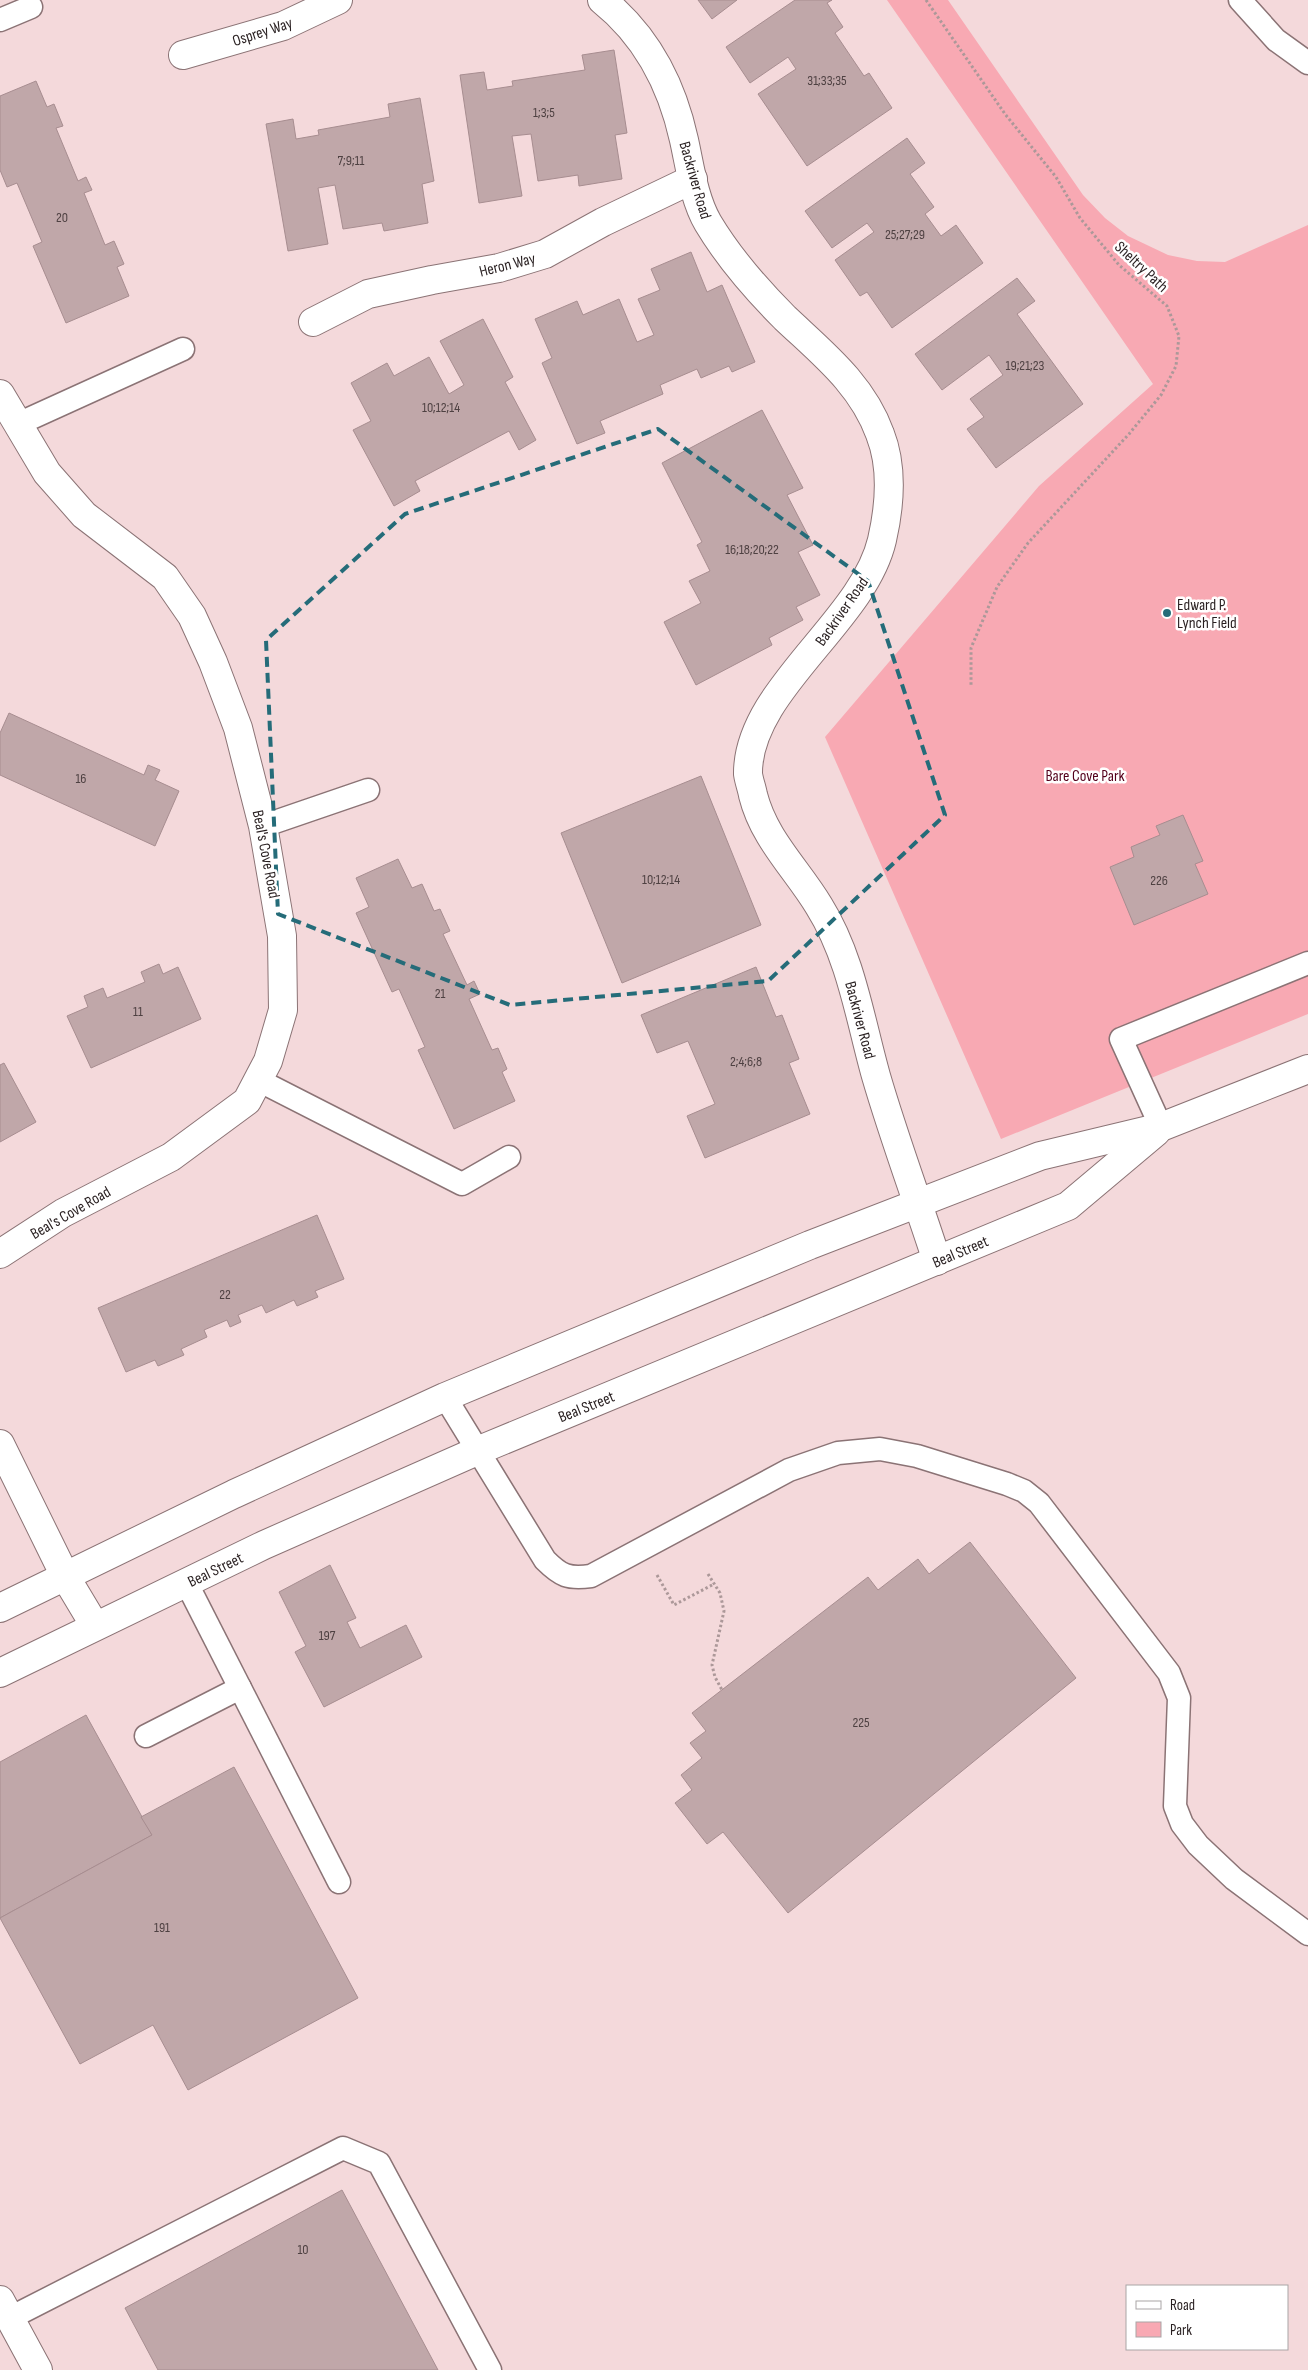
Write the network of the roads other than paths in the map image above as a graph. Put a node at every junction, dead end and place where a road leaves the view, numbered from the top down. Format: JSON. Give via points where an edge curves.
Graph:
{"nodes":[{"id":1,"x":338,"y":0,"type":"edge"},
{"id":2,"x":602,"y":0,"type":"edge"},
{"id":3,"x":1240,"y":0,"type":"edge"},
{"id":4,"x":32,"y":6,"type":"dead end"},
{"id":5,"x":0,"y":20,"type":"edge"},
{"id":6,"x":183,"y":55,"type":"dead end"},
{"id":7,"x":1308,"y":62,"type":"edge"},
{"id":8,"x":693,"y":179,"type":"junction"},
{"id":9,"x":312,"y":322,"type":"dead end"},
{"id":10,"x":184,"y":349,"type":"dead end"},
{"id":11,"x":0,"y":394,"type":"edge"},
{"id":12,"x":18,"y":424,"type":"junction"},
{"id":13,"x":368,"y":790,"type":"dead end"},
{"id":14,"x":263,"y":826,"type":"junction"},
{"id":15,"x":1308,"y":963,"type":"edge"},
{"id":16,"x":1308,"y":1069,"type":"edge"},
{"id":17,"x":258,"y":1080,"type":"junction"},
{"id":18,"x":1161,"y":1127,"type":"junction"},
{"id":19,"x":509,"y":1157,"type":"dead end"},
{"id":20,"x":918,"y":1204,"type":"junction"},
{"id":21,"x":0,"y":1254,"type":"edge"},
{"id":22,"x":937,"y":1261,"type":"junction"},
{"id":23,"x":445,"y":1397,"type":"junction"},
{"id":24,"x":0,"y":1444,"type":"edge"},
{"id":25,"x":477,"y":1451,"type":"junction"},
{"id":26,"x":65,"y":1576,"type":"junction"},
{"id":27,"x":186,"y":1582,"type":"junction"},
{"id":28,"x":0,"y":1608,"type":"edge"},
{"id":29,"x":95,"y":1626,"type":"junction"},
{"id":30,"x":0,"y":1673,"type":"edge"},
{"id":31,"x":240,"y":1688,"type":"junction"},
{"id":32,"x":146,"y":1736,"type":"dead end"},
{"id":33,"x":339,"y":1882,"type":"dead end"},
{"id":34,"x":1308,"y":1934,"type":"edge"},
{"id":35,"x":5,"y":2309,"type":"edge"},
{"id":36,"x":38,"y":2370,"type":"edge"},
{"id":37,"x":490,"y":2370,"type":"edge"}],
"edges":[{"from":1,"to":6,"type":"street","name":"Osprey Way","via":[[284,26]]},
{"from":2,"to":8,"type":"street","name":"Backriver Road","via":[[640,36],[664,76],[680,120]]},
{"from":3,"to":7,"type":"lane","via":[[1276,40]]},
{"from":4,"to":5,"type":"lane"},
{"from":8,"to":9,"type":"street","name":"Heron Way","via":[[545,254],[499,268],[368,294]]},
{"from":8,"to":20,"type":"street","name":"Backriver Road","via":[[705,218],[732,260],[862,396],[881,435],[890,485],[881,543],[864,584],[775,700],[754,735],[748,776],[758,813],[773,842],[818,904],[835,934]]},
{"from":10,"to":12,"type":"lane"},
{"from":11,"to":12,"type":"street","name":"Beal's Cove Road"},
{"from":12,"to":14,"type":"street","name":"Beal's Cove Road","via":[[47,473],[84,515],[165,577],[192,616],[238,728]]},
{"from":13,"to":14,"type":"lane"},
{"from":14,"to":17,"type":"street","name":"Beal's Cove Road","via":[[282,936],[283,1010],[268,1062]]},
{"from":15,"to":18,"type":"lane","via":[[1121,1039]]},
{"from":16,"to":18,"type":"street","name":"Beal Street"},
{"from":17,"to":19,"type":"lane","via":[[462,1184]]},
{"from":17,"to":21,"type":"street","name":"Beal's Cove Road","via":[[247,1101],[171,1157],[63,1213]]},
{"from":18,"to":20,"type":"street","name":"Beal Street","via":[[1040,1156]]},
{"from":18,"to":22,"type":"street","name":"Beal Street","via":[[1068,1206]]},
{"from":20,"to":22,"type":"street","name":"Backriver Road"},
{"from":20,"to":23,"type":"street","name":"Beal Street","via":[[810,1245]]},
{"from":22,"to":25,"type":"street","name":"Beal Street"},
{"from":23,"to":25,"type":"lane"},
{"from":23,"to":26,"type":"street","name":"Beal Street"},
{"from":24,"to":26,"type":"street"},
{"from":25,"to":27,"type":"street","name":"Beal Street"},
{"from":25,"to":34,"type":"lane","via":[[545,1560],[559,1573],[575,1578],[591,1576],[789,1470],[838,1453],[890,1450],[1024,1491],[1039,1503],[1170,1673],[1179,1698],[1175,1806],[1182,1824],[1198,1845],[1234,1879]]},
{"from":26,"to":28,"type":"street","name":"Beal Street"},
{"from":26,"to":29,"type":"street"},
{"from":27,"to":29,"type":"street","name":"Beal Street"},
{"from":27,"to":31,"type":"lane"},
{"from":29,"to":30,"type":"street","name":"Beal Street"},
{"from":31,"to":32,"type":"lane"},
{"from":31,"to":33,"type":"lane"},
{"from":35,"to":36,"type":"street"},
{"from":35,"to":37,"type":"lane","via":[[343,2148],[378,2163]]}]}
